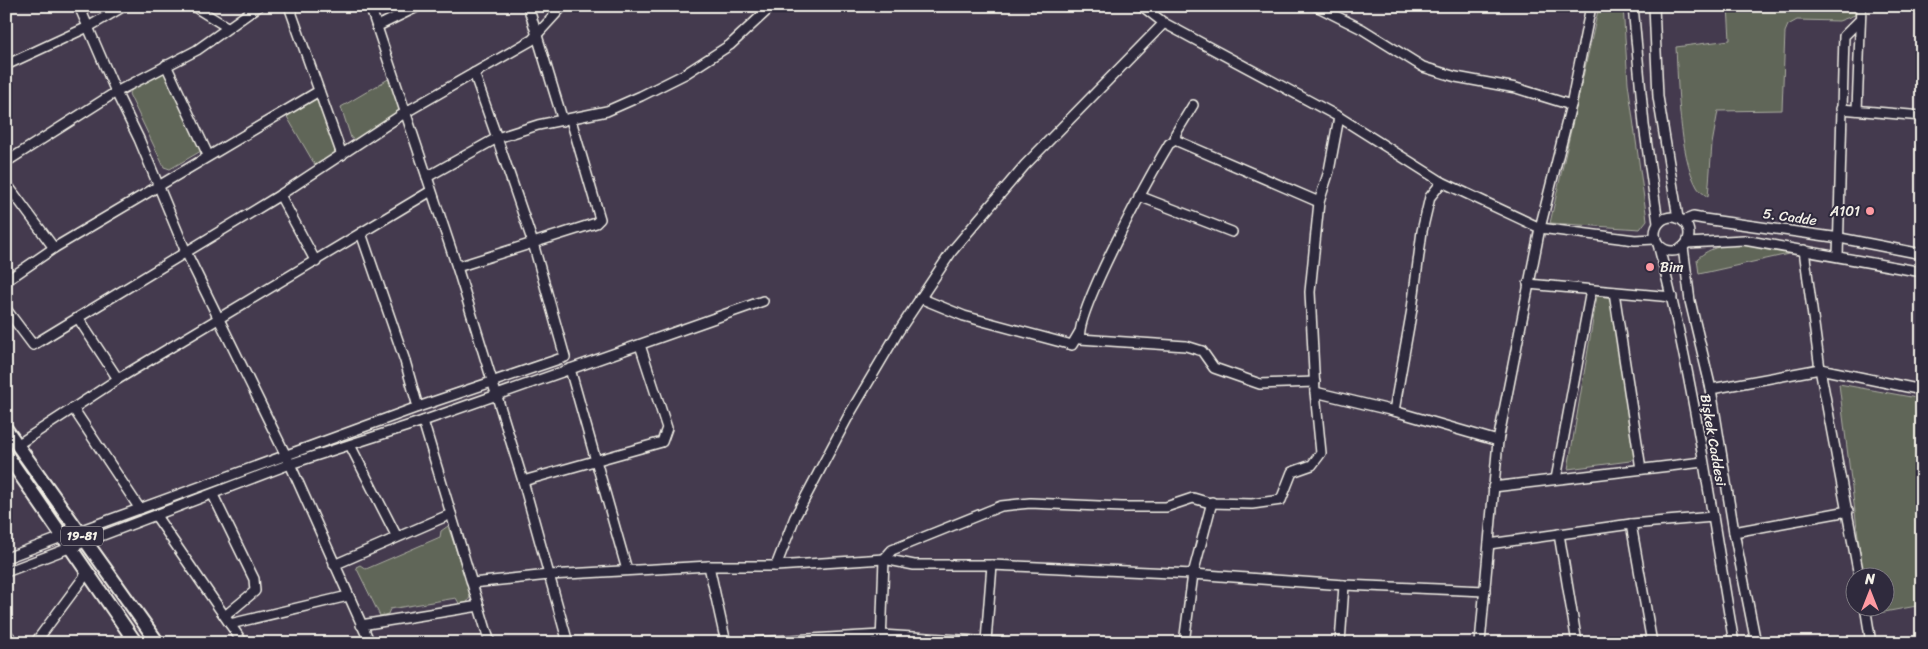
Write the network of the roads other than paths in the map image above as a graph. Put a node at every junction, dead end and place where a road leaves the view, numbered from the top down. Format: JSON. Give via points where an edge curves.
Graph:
{"nodes":[{"id":1,"x":79,"y":6,"type":"edge"},
{"id":2,"x":124,"y":6,"type":"edge"},
{"id":3,"x":193,"y":6,"type":"edge"},
{"id":4,"x":259,"y":6,"type":"edge"},
{"id":5,"x":290,"y":6,"type":"edge"},
{"id":6,"x":370,"y":6,"type":"edge"},
{"id":7,"x":419,"y":6,"type":"edge"},
{"id":8,"x":528,"y":6,"type":"edge"},
{"id":9,"x":564,"y":6,"type":"edge"},
{"id":10,"x":772,"y":6,"type":"edge"},
{"id":11,"x":1142,"y":6,"type":"edge"},
{"id":12,"x":1316,"y":6,"type":"edge"},
{"id":13,"x":1590,"y":6,"type":"edge"},
{"id":14,"x":1633,"y":6,"type":"edge"},
{"id":15,"x":1654,"y":6,"type":"edge"},
{"id":16,"x":1861,"y":6,"type":"edge"},
{"id":17,"x":1860,"y":20,"type":"junction"},
{"id":18,"x":1164,"y":23,"type":"junction"},
{"id":19,"x":90,"y":26,"type":"junction"},
{"id":20,"x":378,"y":26,"type":"junction"},
{"id":21,"x":227,"y":27,"type":"junction"},
{"id":22,"x":537,"y":35,"type":"junction"},
{"id":23,"x":6,"y":65,"type":"edge"},
{"id":24,"x":166,"y":65,"type":"junction"},
{"id":25,"x":474,"y":73,"type":"junction"},
{"id":26,"x":319,"y":90,"type":"junction"},
{"id":27,"x":116,"y":92,"type":"junction"},
{"id":28,"x":1193,"y":105,"type":"dead end"},
{"id":29,"x":1571,"y":105,"type":"junction"},
{"id":30,"x":1841,"y":109,"type":"junction"},
{"id":31,"x":1857,"y":110,"type":"junction"},
{"id":32,"x":406,"y":112,"type":"junction"},
{"id":33,"x":1922,"y":116,"type":"edge"},
{"id":34,"x":1339,"y":117,"type":"junction"},
{"id":35,"x":567,"y":121,"type":"junction"},
{"id":36,"x":497,"y":138,"type":"junction"},
{"id":37,"x":1175,"y":140,"type":"junction"},
{"id":38,"x":208,"y":155,"type":"junction"},
{"id":39,"x":342,"y":155,"type":"junction"},
{"id":40,"x":6,"y":162,"type":"edge"},
{"id":41,"x":427,"y":177,"type":"junction"},
{"id":42,"x":1442,"y":182,"type":"junction"},
{"id":43,"x":6,"y":183,"type":"edge"},
{"id":44,"x":158,"y":185,"type":"junction"},
{"id":45,"x":431,"y":191,"type":"junction"},
{"id":46,"x":280,"y":195,"type":"junction"},
{"id":47,"x":1139,"y":196,"type":"junction"},
{"id":48,"x":1319,"y":202,"type":"junction"},
{"id":49,"x":1681,"y":219,"type":"junction"},
{"id":50,"x":1658,"y":223,"type":"junction"},
{"id":51,"x":1540,"y":228,"type":"junction"},
{"id":52,"x":1232,"y":232,"type":"dead end"},
{"id":53,"x":361,"y":233,"type":"junction"},
{"id":54,"x":1840,"y":238,"type":"junction"},
{"id":55,"x":1656,"y":242,"type":"junction"},
{"id":56,"x":533,"y":244,"type":"junction"},
{"id":57,"x":1685,"y":245,"type":"junction"},
{"id":58,"x":54,"y":248,"type":"junction"},
{"id":59,"x":1804,"y":250,"type":"junction"},
{"id":60,"x":186,"y":252,"type":"junction"},
{"id":61,"x":1922,"y":254,"type":"edge"},
{"id":62,"x":1838,"y":256,"type":"junction"},
{"id":63,"x":316,"y":262,"type":"junction"},
{"id":64,"x":457,"y":267,"type":"junction"},
{"id":65,"x":1922,"y":272,"type":"edge"},
{"id":66,"x":6,"y":281,"type":"edge"},
{"id":67,"x":1528,"y":284,"type":"junction"},
{"id":68,"x":1591,"y":290,"type":"junction"},
{"id":69,"x":1614,"y":292,"type":"junction"},
{"id":70,"x":1672,"y":297,"type":"junction"},
{"id":71,"x":920,"y":298,"type":"junction"},
{"id":72,"x":763,"y":301,"type":"dead end"},
{"id":73,"x":6,"y":309,"type":"edge"},
{"id":74,"x":78,"y":318,"type":"junction"},
{"id":75,"x":217,"y":319,"type":"junction"},
{"id":76,"x":1079,"y":333,"type":"junction"},
{"id":77,"x":640,"y":345,"type":"junction"},
{"id":78,"x":570,"y":369,"type":"junction"},
{"id":79,"x":1820,"y":369,"type":"junction"},
{"id":80,"x":118,"y":379,"type":"junction"},
{"id":81,"x":491,"y":382,"type":"junction"},
{"id":82,"x":1315,"y":382,"type":"junction"},
{"id":83,"x":1711,"y":389,"type":"junction"},
{"id":84,"x":1922,"y":390,"type":"edge"},
{"id":85,"x":1315,"y":392,"type":"junction"},
{"id":86,"x":496,"y":395,"type":"junction"},
{"id":87,"x":418,"y":407,"type":"junction"},
{"id":88,"x":73,"y":408,"type":"junction"},
{"id":89,"x":1394,"y":411,"type":"junction"},
{"id":90,"x":423,"y":421,"type":"junction"},
{"id":91,"x":6,"y":429,"type":"edge"},
{"id":92,"x":1498,"y":441,"type":"junction"},
{"id":93,"x":17,"y":445,"type":"junction"},
{"id":94,"x":350,"y":445,"type":"junction"},
{"id":95,"x":6,"y":454,"type":"edge"},
{"id":96,"x":288,"y":460,"type":"junction"},
{"id":97,"x":596,"y":461,"type":"junction"},
{"id":98,"x":1704,"y":462,"type":"junction"},
{"id":99,"x":1641,"y":469,"type":"junction"},
{"id":100,"x":1556,"y":479,"type":"junction"},
{"id":101,"x":522,"y":481,"type":"junction"},
{"id":102,"x":1494,"y":487,"type":"junction"},
{"id":103,"x":213,"y":495,"type":"junction"},
{"id":104,"x":1212,"y":502,"type":"junction"},
{"id":105,"x":140,"y":509,"type":"junction"},
{"id":106,"x":1848,"y":511,"type":"junction"},
{"id":107,"x":451,"y":514,"type":"junction"},
{"id":108,"x":156,"y":516,"type":"junction"},
{"id":109,"x":1713,"y":516,"type":"junction"},
{"id":110,"x":1631,"y":524,"type":"junction"},
{"id":111,"x":79,"y":532,"type":"junction"},
{"id":112,"x":1734,"y":532,"type":"junction"},
{"id":113,"x":1559,"y":534,"type":"junction"},
{"id":114,"x":62,"y":537,"type":"junction"},
{"id":115,"x":397,"y":538,"type":"junction"},
{"id":116,"x":87,"y":542,"type":"junction"},
{"id":117,"x":1489,"y":544,"type":"junction"},
{"id":118,"x":70,"y":548,"type":"junction"},
{"id":119,"x":6,"y":558,"type":"edge"},
{"id":120,"x":884,"y":559,"type":"junction"},
{"id":121,"x":334,"y":565,"type":"junction"},
{"id":122,"x":992,"y":565,"type":"junction"},
{"id":123,"x":709,"y":566,"type":"junction"},
{"id":124,"x":776,"y":566,"type":"junction"},
{"id":125,"x":1857,"y":566,"type":"edge"},
{"id":126,"x":627,"y":570,"type":"junction"},
{"id":127,"x":6,"y":572,"type":"edge"},
{"id":128,"x":87,"y":573,"type":"junction"},
{"id":129,"x":1193,"y":574,"type":"junction"},
{"id":130,"x":549,"y":575,"type":"junction"},
{"id":131,"x":472,"y":583,"type":"junction"},
{"id":132,"x":1344,"y":585,"type":"junction"},
{"id":133,"x":1485,"y":591,"type":"junction"},
{"id":134,"x":348,"y":596,"type":"junction"},
{"id":135,"x":479,"y":606,"type":"junction"},
{"id":136,"x":1867,"y":616,"type":"edge"},
{"id":137,"x":228,"y":620,"type":"junction"},
{"id":138,"x":361,"y":624,"type":"junction"},
{"id":139,"x":6,"y":632,"type":"edge"},
{"id":140,"x":881,"y":639,"type":"edge"},
{"id":141,"x":986,"y":641,"type":"junction"},
{"id":142,"x":14,"y":643,"type":"edge"},
{"id":143,"x":35,"y":643,"type":"edge"},
{"id":144,"x":136,"y":643,"type":"edge"},
{"id":145,"x":158,"y":643,"type":"edge"},
{"id":146,"x":243,"y":643,"type":"edge"},
{"id":147,"x":370,"y":643,"type":"edge"},
{"id":148,"x":490,"y":643,"type":"edge"},
{"id":149,"x":568,"y":643,"type":"edge"},
{"id":150,"x":726,"y":643,"type":"edge"},
{"id":151,"x":738,"y":643,"type":"edge"},
{"id":152,"x":1008,"y":643,"type":"edge"},
{"id":153,"x":1184,"y":643,"type":"edge"},
{"id":154,"x":1340,"y":643,"type":"edge"},
{"id":155,"x":1480,"y":643,"type":"edge"},
{"id":156,"x":1577,"y":643,"type":"edge"},
{"id":157,"x":1652,"y":643,"type":"edge"},
{"id":158,"x":1734,"y":643,"type":"edge"},
{"id":159,"x":1756,"y":643,"type":"edge"},
{"id":160,"x":1871,"y":643,"type":"edge"}],
"edges":[{"from":1,"to":19,"type":"street"},
{"from":2,"to":19,"type":"street"},
{"from":3,"to":21,"type":"street"},
{"from":4,"to":21,"type":"street"},
{"from":5,"to":26,"type":"street"},
{"from":6,"to":20,"type":"street"},
{"from":7,"to":20,"type":"street"},
{"from":8,"to":22,"type":"street"},
{"from":9,"to":22,"type":"street"},
{"from":10,"to":35,"type":"street","via":[[730,45],[685,74],[607,111]]},
{"from":11,"to":18,"type":"street"},
{"from":12,"to":29,"type":"street","via":[[1362,29],[1423,67],[1516,88]]},
{"from":13,"to":29,"type":"street"},
{"from":14,"to":50,"type":"street","via":[[1644,125]]},
{"from":15,"to":49,"type":"street","via":[[1658,97]]},
{"from":16,"to":17,"type":"street"},
{"from":17,"to":30,"type":"street","via":[[1844,36]]},
{"from":17,"to":31,"type":"street"},
{"from":18,"to":34,"type":"street"},
{"from":18,"to":71,"type":"street","via":[[1025,165],[952,251]]},
{"from":19,"to":23,"type":"street"},
{"from":19,"to":27,"type":"street"},
{"from":20,"to":32,"type":"street"},
{"from":21,"to":24,"type":"street","via":[[197,50]]},
{"from":22,"to":25,"type":"street"},
{"from":22,"to":35,"type":"street"},
{"from":24,"to":27,"type":"street"},
{"from":24,"to":38,"type":"street"},
{"from":25,"to":32,"type":"street"},
{"from":25,"to":36,"type":"street"},
{"from":26,"to":38,"type":"street"},
{"from":26,"to":39,"type":"street"},
{"from":27,"to":40,"type":"street"},
{"from":27,"to":44,"type":"street"},
{"from":28,"to":37,"type":"street"},
{"from":29,"to":51,"type":"street"},
{"from":30,"to":31,"type":"street"},
{"from":30,"to":54,"type":"street"},
{"from":31,"to":33,"type":"street"},
{"from":32,"to":39,"type":"street"},
{"from":32,"to":41,"type":"street"},
{"from":34,"to":42,"type":"street"},
{"from":34,"to":48,"type":"street","via":[[1329,171]]},
{"from":35,"to":36,"type":"street","via":[[538,125]]},
{"from":35,"to":56,"type":"street","via":[[600,219]]},
{"from":36,"to":41,"type":"street"},
{"from":36,"to":56,"type":"street"},
{"from":37,"to":47,"type":"street","via":[[1169,144]]},
{"from":37,"to":48,"type":"street"},
{"from":38,"to":44,"type":"street"},
{"from":39,"to":46,"type":"street"},
{"from":41,"to":45,"type":"street"},
{"from":42,"to":51,"type":"street"},
{"from":42,"to":89,"type":"street","via":[[1430,197],[1422,231]]},
{"from":43,"to":58,"type":"street"},
{"from":44,"to":58,"type":"street"},
{"from":44,"to":60,"type":"street"},
{"from":45,"to":53,"type":"street"},
{"from":45,"to":64,"type":"street"},
{"from":46,"to":60,"type":"street"},
{"from":46,"to":63,"type":"street"},
{"from":47,"to":52,"type":"street"},
{"from":47,"to":76,"type":"street","via":[[1086,308]]},
{"from":48,"to":82,"type":"street","via":[[1310,292]]},
{"from":49,"to":50,"type":"street","via":[[1667,217]]},
{"from":49,"to":54,"type":"street","name":"5. Cadde","via":[[1693,217]]},
{"from":49,"to":57,"type":"street","via":[[1689,231]]},
{"from":50,"to":55,"type":"street"},
{"from":51,"to":55,"type":"street"},
{"from":51,"to":67,"type":"street"},
{"from":53,"to":63,"type":"street"},
{"from":53,"to":87,"type":"street"},
{"from":54,"to":61,"type":"street","name":"5. Cadde"},
{"from":54,"to":62,"type":"street"},
{"from":55,"to":57,"type":"street","via":[[1667,251]]},
{"from":55,"to":70,"type":"street","name":"Bişkek Caddesi"},
{"from":56,"to":64,"type":"street"},
{"from":56,"to":81,"type":"street","via":[[565,356]]},
{"from":57,"to":59,"type":"street","via":[[1744,240]]},
{"from":57,"to":83,"type":"street","name":"Bişkek Caddesi","via":[[1690,301]]},
{"from":58,"to":66,"type":"street"},
{"from":59,"to":62,"type":"street"},
{"from":59,"to":79,"type":"street"},
{"from":60,"to":74,"type":"street"},
{"from":60,"to":75,"type":"street"},
{"from":62,"to":65,"type":"street"},
{"from":63,"to":75,"type":"street"},
{"from":64,"to":81,"type":"street"},
{"from":67,"to":68,"type":"street"},
{"from":67,"to":92,"type":"street"},
{"from":68,"to":69,"type":"street"},
{"from":68,"to":100,"type":"street"},
{"from":69,"to":70,"type":"street"},
{"from":69,"to":99,"type":"street"},
{"from":70,"to":98,"type":"street","name":"Bişkek Caddesi"},
{"from":71,"to":76,"type":"street","via":[[964,316],[1072,345]]},
{"from":71,"to":124,"type":"street","via":[[818,472],[795,517]]},
{"from":72,"to":77,"type":"street"},
{"from":73,"to":74,"type":"street","via":[[33,344]]},
{"from":74,"to":80,"type":"street"},
{"from":75,"to":80,"type":"street"},
{"from":75,"to":96,"type":"street"},
{"from":76,"to":82,"type":"street","via":[[1080,339],[1186,346],[1202,351],[1214,368],[1260,384]]},
{"from":77,"to":78,"type":"street"},
{"from":77,"to":97,"type":"street","via":[[667,428],[662,442]]},
{"from":78,"to":86,"type":"street"},
{"from":78,"to":97,"type":"street"},
{"from":79,"to":83,"type":"street"},
{"from":79,"to":84,"type":"street"},
{"from":79,"to":106,"type":"street"},
{"from":80,"to":88,"type":"street"},
{"from":81,"to":86,"type":"street"},
{"from":81,"to":87,"type":"street"},
{"from":82,"to":85,"type":"street"},
{"from":83,"to":112,"type":"street","name":"Bişkek Caddesi"},
{"from":85,"to":89,"type":"street"},
{"from":85,"to":104,"type":"street","via":[[1321,453],[1312,465],[1292,472],[1281,500],[1252,504]]},
{"from":86,"to":90,"type":"street"},
{"from":86,"to":101,"type":"street"},
{"from":87,"to":96,"type":"street"},
{"from":88,"to":93,"type":"street"},
{"from":88,"to":105,"type":"street"},
{"from":89,"to":92,"type":"street"},
{"from":90,"to":94,"type":"street"},
{"from":90,"to":107,"type":"street"},
{"from":91,"to":93,"type":"highway","number":"19-81"},
{"from":92,"to":102,"type":"street"},
{"from":93,"to":111,"type":"highway","number":"19-81"},
{"from":94,"to":96,"type":"street"},
{"from":94,"to":115,"type":"street"},
{"from":95,"to":114,"type":"highway","number":"19-81"},
{"from":96,"to":103,"type":"street"},
{"from":96,"to":105,"type":"street"},
{"from":96,"to":121,"type":"street"},
{"from":97,"to":101,"type":"street"},
{"from":97,"to":126,"type":"street"},
{"from":98,"to":99,"type":"street"},
{"from":98,"to":109,"type":"street","name":"Bişkek Caddesi"},
{"from":99,"to":100,"type":"street"},
{"from":100,"to":102,"type":"street"},
{"from":101,"to":130,"type":"street"},
{"from":102,"to":117,"type":"street"},
{"from":103,"to":108,"type":"street"},
{"from":103,"to":137,"type":"street","via":[[254,579],[255,592]]},
{"from":104,"to":120,"type":"street","via":[[1193,498],[1166,507],[1030,503],[1001,506],[892,550]]},
{"from":104,"to":129,"type":"street"},
{"from":105,"to":111,"type":"street"},
{"from":106,"to":112,"type":"street"},
{"from":106,"to":125,"type":"street"},
{"from":107,"to":115,"type":"street"},
{"from":107,"to":131,"type":"street"},
{"from":108,"to":116,"type":"street"},
{"from":108,"to":137,"type":"street"},
{"from":109,"to":110,"type":"street"},
{"from":109,"to":158,"type":"street","name":"Bişkek Caddesi"},
{"from":110,"to":113,"type":"street"},
{"from":110,"to":157,"type":"street"},
{"from":111,"to":116,"type":"highway","number":"19-81"},
{"from":112,"to":159,"type":"street","name":"Bişkek Caddesi"},
{"from":113,"to":117,"type":"street"},
{"from":113,"to":156,"type":"street"},
{"from":114,"to":118,"type":"highway","number":"19-81"},
{"from":114,"to":119,"type":"street"},
{"from":115,"to":121,"type":"street"},
{"from":116,"to":118,"type":"street"},
{"from":116,"to":145,"type":"highway","number":"19-81"},
{"from":117,"to":133,"type":"street"},
{"from":118,"to":127,"type":"street"},
{"from":118,"to":128,"type":"highway","number":"19-81"},
{"from":120,"to":122,"type":"street","via":[[914,565]]},
{"from":120,"to":124,"type":"street"},
{"from":120,"to":140,"type":"street"},
{"from":121,"to":134,"type":"street"},
{"from":122,"to":129,"type":"street"},
{"from":122,"to":141,"type":"street"},
{"from":123,"to":124,"type":"street"},
{"from":123,"to":126,"type":"street"},
{"from":123,"to":150,"type":"street"},
{"from":126,"to":130,"type":"street"},
{"from":128,"to":143,"type":"street"},
{"from":128,"to":144,"type":"highway","number":"19-81"},
{"from":129,"to":132,"type":"street"},
{"from":129,"to":153,"type":"street"},
{"from":130,"to":131,"type":"street"},
{"from":130,"to":149,"type":"street"},
{"from":131,"to":135,"type":"street"},
{"from":132,"to":133,"type":"street"},
{"from":132,"to":154,"type":"street"},
{"from":133,"to":155,"type":"street"},
{"from":134,"to":137,"type":"street"},
{"from":134,"to":138,"type":"street"},
{"from":135,"to":138,"type":"street"},
{"from":135,"to":148,"type":"street"},
{"from":136,"to":160,"type":"street"},
{"from":137,"to":146,"type":"street"},
{"from":138,"to":147,"type":"street"},
{"from":139,"to":142,"type":"street"},
{"from":140,"to":141,"type":"street"},
{"from":140,"to":151,"type":"street"},
{"from":141,"to":152,"type":"street"}]}
